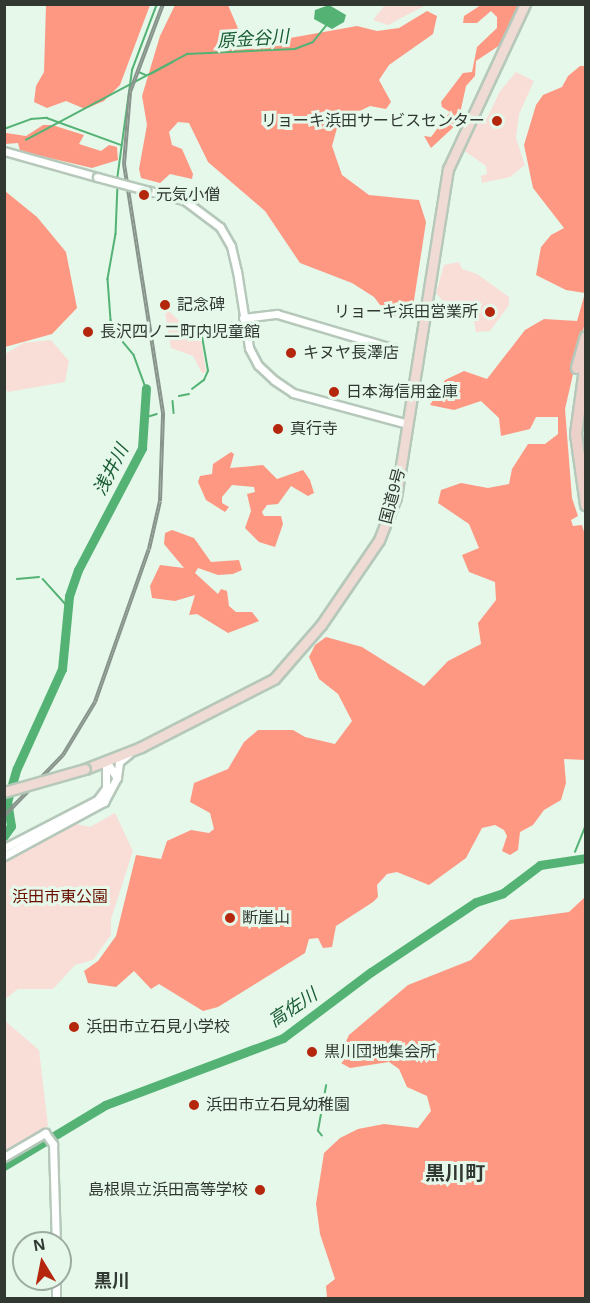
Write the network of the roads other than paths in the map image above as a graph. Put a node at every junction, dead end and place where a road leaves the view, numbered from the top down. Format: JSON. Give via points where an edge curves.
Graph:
{"nodes":[{"id":1,"x":525,"y":4,"type":"edge"},
{"id":2,"x":4,"y":151,"type":"edge"},
{"id":3,"x":243,"y":318,"type":"junction"},
{"id":4,"x":585,"y":337,"type":"edge"},
{"id":5,"x":392,"y":348,"type":"dead end"},
{"id":6,"x":585,"y":361,"type":"edge"},
{"id":7,"x":583,"y":380,"type":"edge"},
{"id":8,"x":408,"y":424,"type":"junction"},
{"id":9,"x":579,"y":475,"type":"junction"},
{"id":10,"x":585,"y":505,"type":"edge"},
{"id":11,"x":141,"y":747,"type":"junction"},
{"id":12,"x":106,"y":761,"type":"junction"},
{"id":13,"x":117,"y":778,"type":"junction"},
{"id":14,"x":4,"y":792,"type":"edge"},
{"id":15,"x":4,"y":848,"type":"edge"},
{"id":16,"x":4,"y":856,"type":"edge"},
{"id":17,"x":4,"y":1157,"type":"edge"},
{"id":18,"x":56,"y":1231,"type":"edge"}],
"edges":[{"from":1,"to":8,"type":"highway","name":"国道9号","via":[[448,169]]},
{"from":2,"to":3,"type":"street","bridge":true,"via":[[199,207],[220,227],[231,246]]},
{"from":3,"to":5,"type":"street","via":[[277,314]]},
{"from":3,"to":8,"type":"street","via":[[249,348],[258,365],[293,393]]},
{"from":4,"to":9,"type":"highway","via":[[572,407],[574,456]]},
{"from":6,"to":7,"type":"highway"},
{"from":7,"to":9,"type":"highway","via":[[576,434]]},
{"from":8,"to":11,"type":"highway","name":"国道9号","via":[[388,522],[354,580],[295,660],[253,693]]},
{"from":9,"to":10,"type":"highway"},
{"from":11,"to":12,"type":"highway","name":"国道9号"},
{"from":11,"to":13,"type":"street","via":[[119,762]]},
{"from":12,"to":13,"type":"street"},
{"from":12,"to":14,"type":"highway","name":"国道9号","bridge":true},
{"from":12,"to":15,"type":"street","via":[[106,788],[97,800]]},
{"from":13,"to":16,"type":"street","via":[[100,806]]},
{"from":17,"to":18,"type":"street","via":[[45,1133],[53,1144]]}]}
